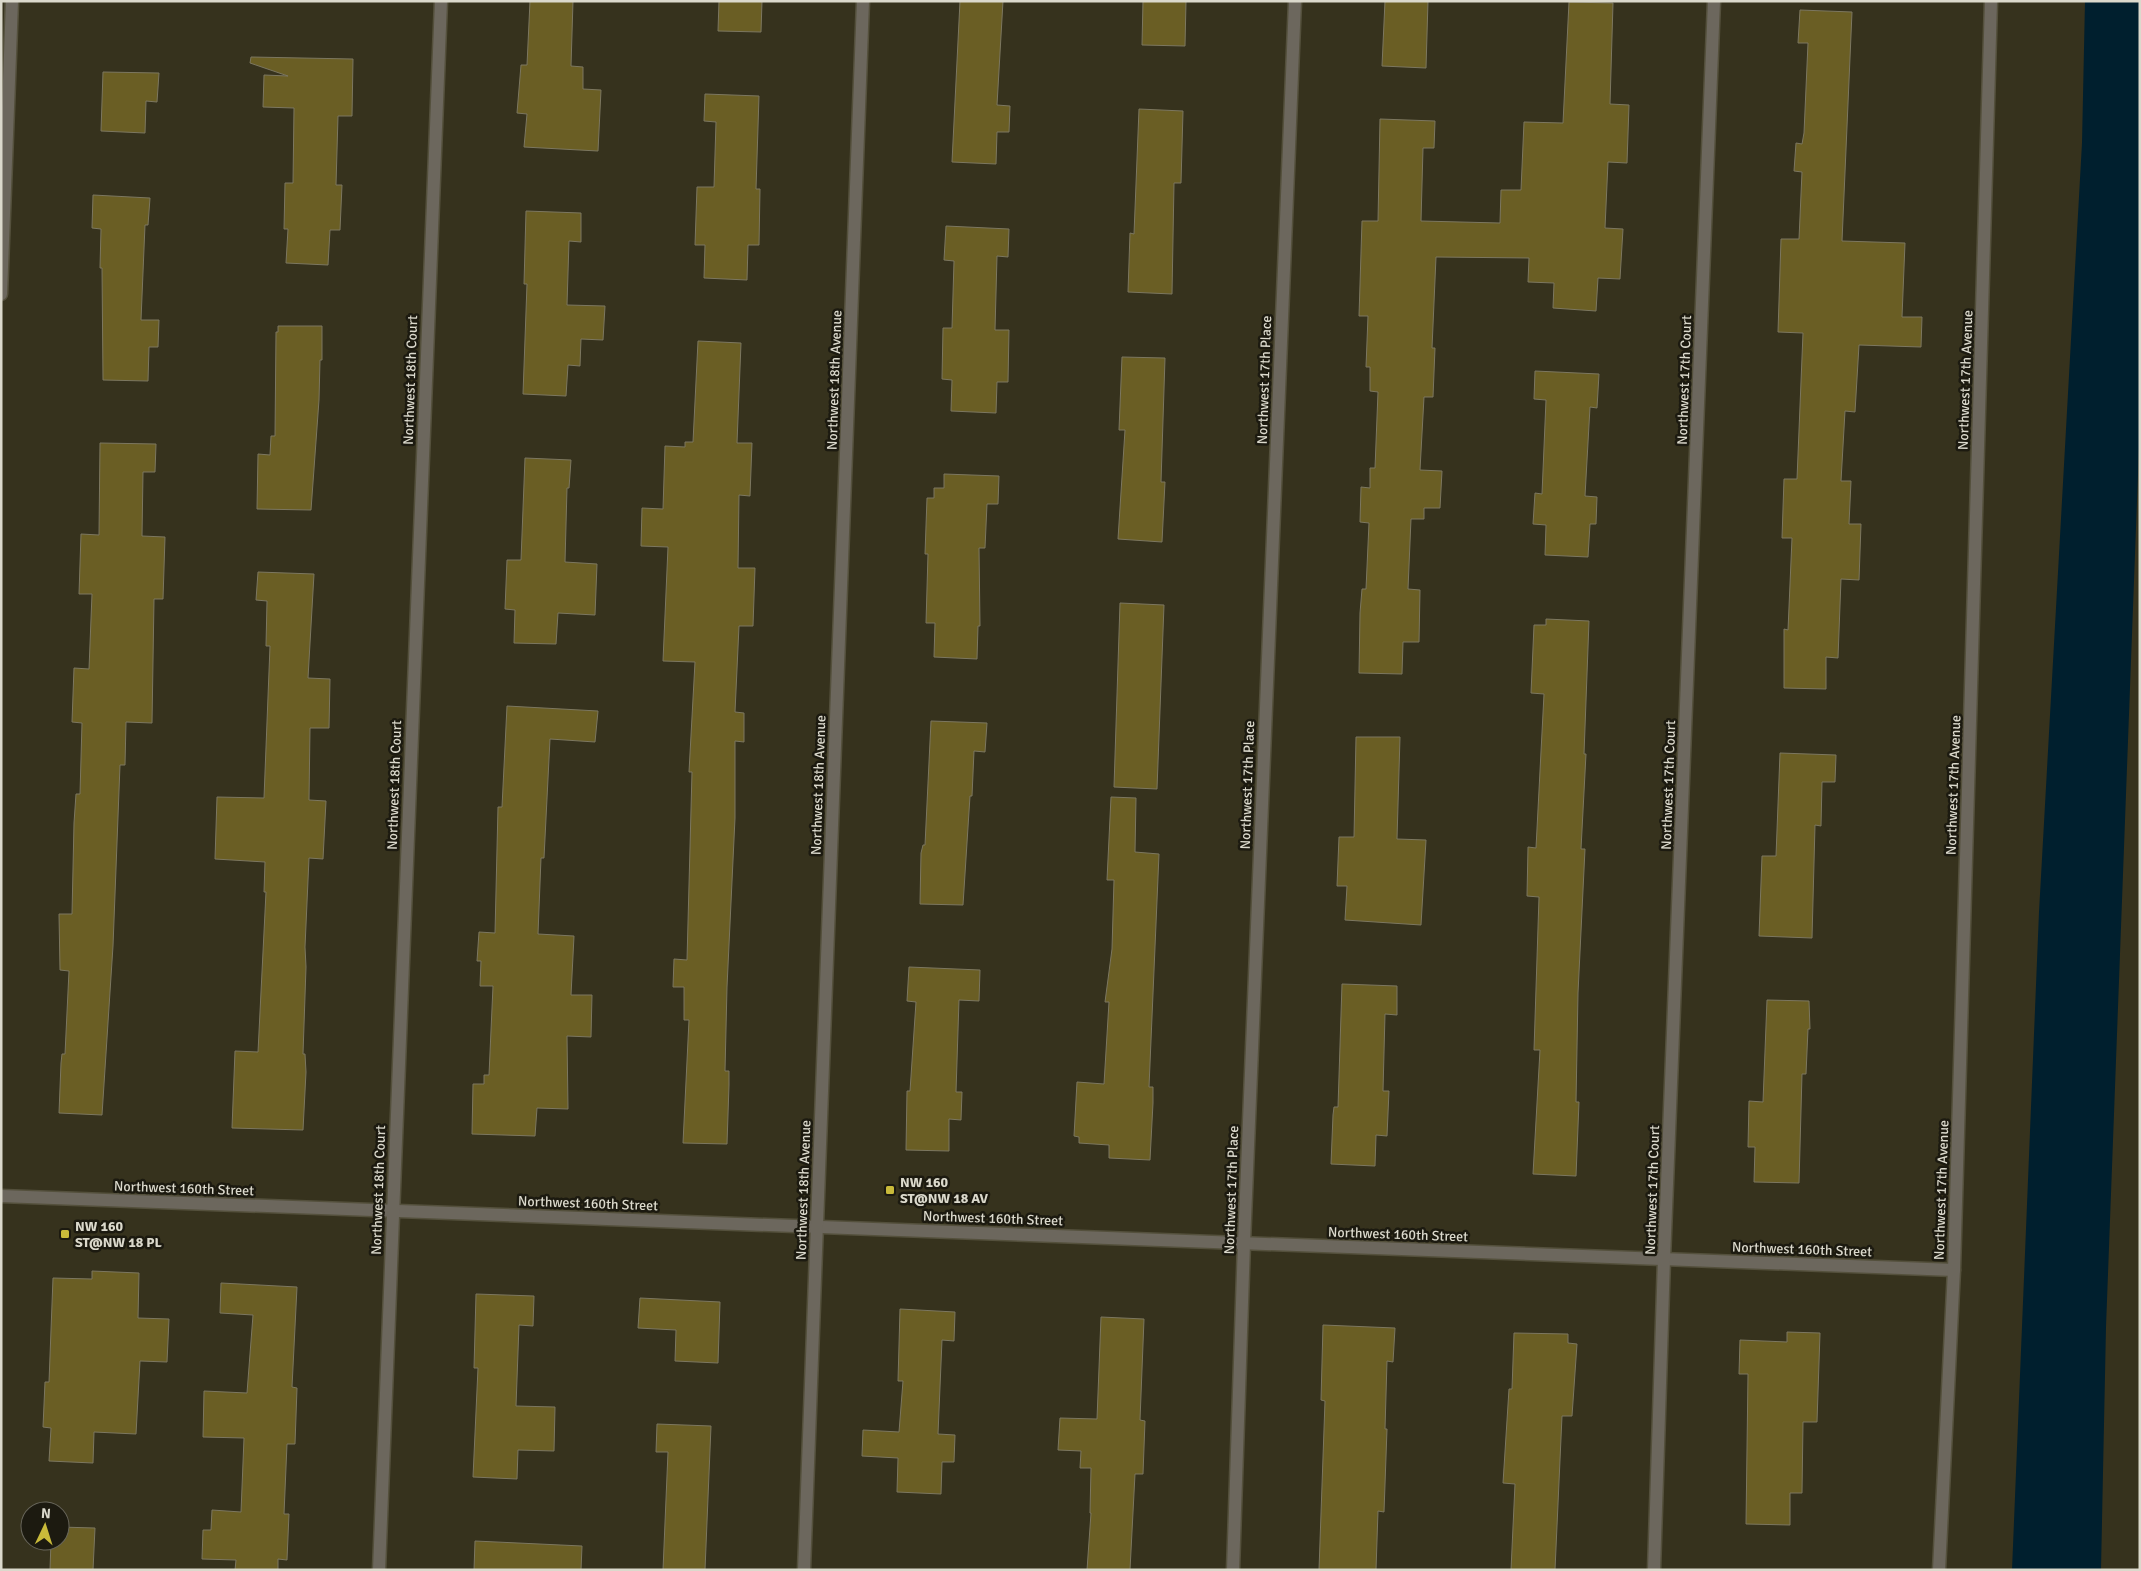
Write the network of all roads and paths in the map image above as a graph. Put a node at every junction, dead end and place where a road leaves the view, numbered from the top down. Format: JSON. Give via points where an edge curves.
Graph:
{"nodes":[{"id":1,"x":12,"y":1,"type":"edge"},
{"id":2,"x":440,"y":1,"type":"edge"},
{"id":3,"x":863,"y":1,"type":"edge"},
{"id":4,"x":1295,"y":1,"type":"edge"},
{"id":5,"x":1714,"y":1,"type":"edge"},
{"id":6,"x":1991,"y":1,"type":"edge"},
{"id":7,"x":1,"y":294,"type":"edge"},
{"id":8,"x":1,"y":1196,"type":"edge"},
{"id":9,"x":392,"y":1211,"type":"junction"},
{"id":10,"x":816,"y":1227,"type":"junction"},
{"id":11,"x":1244,"y":1243,"type":"junction"},
{"id":12,"x":1664,"y":1259,"type":"junction"},
{"id":13,"x":1954,"y":1270,"type":"junction"},
{"id":14,"x":379,"y":1570,"type":"edge"},
{"id":15,"x":804,"y":1570,"type":"edge"},
{"id":16,"x":1233,"y":1570,"type":"edge"},
{"id":17,"x":1654,"y":1570,"type":"edge"},
{"id":18,"x":1939,"y":1570,"type":"edge"}],
"edges":[{"from":1,"to":7,"type":"street"},
{"from":2,"to":9,"type":"street","name":"Northwest 18th Court"},
{"from":3,"to":10,"type":"street","name":"Northwest 18th Avenue"},
{"from":4,"to":11,"type":"street","name":"Northwest 17th Place"},
{"from":5,"to":12,"type":"street","name":"Northwest 17th Court"},
{"from":6,"to":13,"type":"street","name":"Northwest 17th Avenue"},
{"from":8,"to":9,"type":"street","name":"Northwest 160th Street"},
{"from":9,"to":10,"type":"street","name":"Northwest 160th Street"},
{"from":9,"to":14,"type":"street","name":"Northwest 18th Court"},
{"from":10,"to":11,"type":"street","name":"Northwest 160th Street"},
{"from":10,"to":15,"type":"street","name":"Northwest 18th Avenue"},
{"from":11,"to":12,"type":"street","name":"Northwest 160th Street"},
{"from":11,"to":16,"type":"street","name":"Northwest 17th Place"},
{"from":12,"to":13,"type":"street","name":"Northwest 160th Street"},
{"from":12,"to":17,"type":"street","name":"Northwest 17th Court"},
{"from":13,"to":18,"type":"street","name":"Northwest 17th Avenue"}]}
